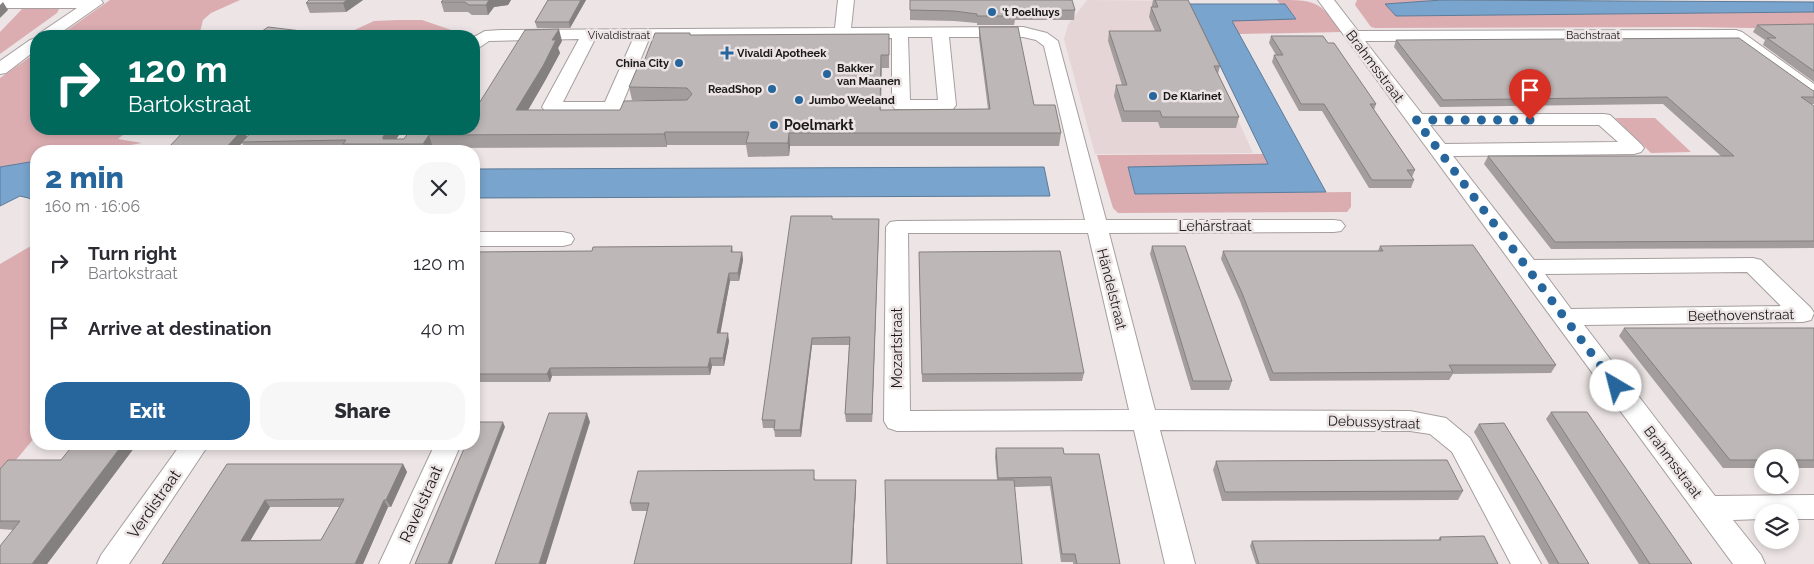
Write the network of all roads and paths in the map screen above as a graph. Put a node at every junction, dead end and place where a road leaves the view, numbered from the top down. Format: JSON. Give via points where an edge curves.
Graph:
{"nodes":[{"id":1,"x":846,"y":0,"type":"edge"},
{"id":2,"x":1326,"y":0,"type":"edge"},
{"id":3,"x":96,"y":2,"type":"edge"},
{"id":4,"x":0,"y":3,"type":"edge"},
{"id":5,"x":55,"y":30,"type":"edge"},
{"id":6,"x":940,"y":32,"type":"junction"},
{"id":7,"x":1023,"y":32,"type":"joint"},
{"id":8,"x":843,"y":33,"type":"junction"},
{"id":9,"x":900,"y":33,"type":"junction"},
{"id":10,"x":589,"y":35,"type":"junction"},
{"id":11,"x":643,"y":35,"type":"junction"},
{"id":12,"x":1353,"y":36,"type":"junction"},
{"id":13,"x":480,"y":40,"type":"edge"},
{"id":14,"x":30,"y":47,"type":"edge"},
{"id":15,"x":0,"y":68,"type":"edge"},
{"id":16,"x":1814,"y":92,"type":"edge"},
{"id":17,"x":612,"y":107,"type":"junction"},
{"id":18,"x":665,"y":107,"type":"edge"},
{"id":19,"x":1416,"y":120,"type":"junction"},
{"id":20,"x":1438,"y":150,"type":"junction"},
{"id":21,"x":1096,"y":226,"type":"junction"},
{"id":22,"x":1334,"y":226,"type":"dead end"},
{"id":23,"x":480,"y":239,"type":"edge"},
{"id":24,"x":563,"y":239,"type":"dead end"},
{"id":25,"x":1527,"y":267,"type":"junction"},
{"id":26,"x":1564,"y":316,"type":"junction"},
{"id":27,"x":1144,"y":420,"type":"junction"},
{"id":28,"x":192,"y":450,"type":"edge"},
{"id":29,"x":445,"y":450,"type":"edge"},
{"id":30,"x":1814,"y":507,"type":"edge"},
{"id":31,"x":1708,"y":508,"type":"junction"},
{"id":32,"x":112,"y":564,"type":"edge"},
{"id":33,"x":394,"y":564,"type":"edge"},
{"id":34,"x":1180,"y":564,"type":"edge"},
{"id":35,"x":1526,"y":564,"type":"edge"},
{"id":36,"x":1750,"y":564,"type":"edge"}],
"edges":[{"from":1,"to":8,"type":"street"},
{"from":2,"to":12,"type":"street","name":"Brahmsstraat"},
{"from":3,"to":4,"type":"street"},
{"from":3,"to":5,"type":"street"},
{"from":6,"to":7,"type":"street","name":"Vivaldistraat"},
{"from":6,"to":9,"type":"street","name":"Vivaldistraat"},
{"from":6,"to":9,"type":"street","via":[[947,105],[901,105]]},
{"from":7,"to":21,"type":"street","name":"Händelstraat","via":[[1041,36],[1052,44]]},
{"from":8,"to":9,"type":"street","name":"Vivaldistraat"},
{"from":8,"to":11,"type":"street","name":"Vivaldistraat"},
{"from":10,"to":11,"type":"street","name":"Vivaldistraat"},
{"from":10,"to":13,"type":"street","name":"Vivaldistraat"},
{"from":10,"to":17,"type":"street","via":[[551,107]]},
{"from":11,"to":17,"type":"street"},
{"from":12,"to":16,"type":"street","name":"Bachstraat","via":[[1736,35]]},
{"from":12,"to":19,"type":"street","name":"Brahmsstraat"},
{"from":14,"to":15,"type":"street"},
{"from":17,"to":18,"type":"street"},
{"from":19,"to":20,"type":"street","name":"Brahmsstraat"},
{"from":19,"to":20,"type":"street","via":[[1604,119],[1634,148]]},
{"from":20,"to":25,"type":"street","name":"Brahmsstraat"},
{"from":21,"to":22,"type":"street","name":"Lehárstraat"},
{"from":21,"to":27,"type":"street","name":"Händelstraat"},
{"from":21,"to":27,"type":"street","name":"Mozartstraat","via":[[897,227],[897,421]]},
{"from":23,"to":24,"type":"street"},
{"from":25,"to":26,"type":"street","name":"Brahmsstraat"},
{"from":25,"to":26,"type":"street","name":"Beethovenstraat","via":[[1753,265],[1803,314]]},
{"from":26,"to":31,"type":"street","name":"Brahmsstraat"},
{"from":27,"to":34,"type":"street","name":"Händelstraat"},
{"from":27,"to":35,"type":"street","name":"Debussystraat","via":[[1410,421],[1438,425],[1460,445]]},
{"from":28,"to":32,"type":"street","name":"Verdistraat"},
{"from":29,"to":33,"type":"street","name":"Ravelstraat"},
{"from":30,"to":31,"type":"street"},
{"from":31,"to":36,"type":"street","name":"Brahmsstraat"}]}
